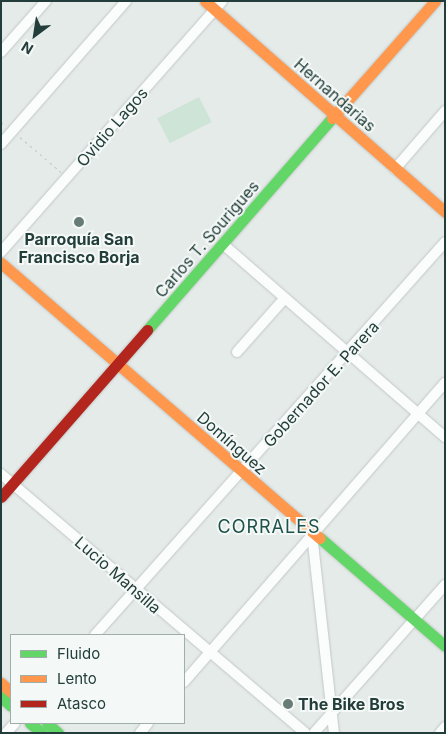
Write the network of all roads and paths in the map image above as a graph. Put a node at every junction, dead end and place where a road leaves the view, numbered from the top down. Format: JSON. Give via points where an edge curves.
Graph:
{"nodes":[{"id":1,"x":46,"y":1,"type":"edge"},
{"id":2,"x":126,"y":1,"type":"edge"},
{"id":3,"x":205,"y":1,"type":"edge"},
{"id":4,"x":435,"y":1,"type":"edge"},
{"id":5,"x":218,"y":5,"type":"edge"},
{"id":6,"x":1,"y":52,"type":"edge"},
{"id":7,"x":445,"y":111,"type":"edge"},
{"id":8,"x":334,"y":116,"type":"junction"},
{"id":9,"x":1,"y":122,"type":"edge"},
{"id":10,"x":12,"y":131,"type":"junction"},
{"id":11,"x":1,"y":144,"type":"edge"},
{"id":12,"x":395,"y":169,"type":"junction"},
{"id":13,"x":67,"y":177,"type":"junction"},
{"id":14,"x":445,"y":212,"type":"edge"},
{"id":15,"x":445,"y":242,"type":"edge"},
{"id":16,"x":224,"y":245,"type":"junction"},
{"id":17,"x":1,"y":252,"type":"edge"},
{"id":18,"x":1,"y":263,"type":"edge"},
{"id":19,"x":285,"y":298,"type":"junction"},
{"id":20,"x":237,"y":352,"type":"dead end"},
{"id":21,"x":349,"y":353,"type":"junction"},
{"id":22,"x":117,"y":366,"type":"junction"},
{"id":23,"x":445,"y":383,"type":"edge"},
{"id":24,"x":418,"y":413,"type":"junction"},
{"id":25,"x":445,"y":437,"type":"edge"},
{"id":26,"x":241,"y":472,"type":"junction"},
{"id":27,"x":1,"y":474,"type":"edge"},
{"id":28,"x":13,"y":484,"type":"junction"},
{"id":29,"x":1,"y":497,"type":"edge"},
{"id":30,"x":312,"y":534,"type":"junction"},
{"id":31,"x":445,"y":585,"type":"edge"},
{"id":32,"x":136,"y":591,"type":"junction"},
{"id":33,"x":414,"y":619,"type":"junction"},
{"id":34,"x":96,"y":634,"type":"edge"},
{"id":35,"x":445,"y":646,"type":"edge"},
{"id":36,"x":210,"y":652,"type":"junction"},
{"id":37,"x":185,"y":681,"type":"edge"},
{"id":38,"x":331,"y":713,"type":"junction"},
{"id":39,"x":31,"y":724,"type":"edge"},
{"id":40,"x":48,"y":724,"type":"edge"},
{"id":41,"x":445,"y":727,"type":"edge"},
{"id":42,"x":42,"y":733,"type":"edge"},
{"id":43,"x":58,"y":733,"type":"edge"},
{"id":44,"x":305,"y":733,"type":"edge"},
{"id":45,"x":314,"y":733,"type":"edge"},
{"id":46,"x":334,"y":733,"type":"edge"},
{"id":47,"x":440,"y":733,"type":"edge"}],
"edges":[{"from":1,"to":6,"type":"street"},
{"from":2,"to":10,"type":"street"},
{"from":3,"to":5,"type":"street","name":"Hernandarias"},
{"from":4,"to":8,"type":"street","name":"Carlos T. Sourigues"},
{"from":5,"to":8,"type":"street","name":"Hernandarias"},
{"from":5,"to":13,"type":"street","name":"Ovidio Lagos"},
{"from":7,"to":12,"type":"street"},
{"from":8,"to":12,"type":"street","name":"Hernandarias"},
{"from":8,"to":16,"type":"street","name":"Carlos T. Sourigues"},
{"from":9,"to":10,"type":"path"},
{"from":10,"to":11,"type":"street"},
{"from":10,"to":13,"type":"path"},
{"from":12,"to":14,"type":"street","name":"Hernandarias"},
{"from":13,"to":17,"type":"street","name":"Ovidio Lagos"},
{"from":15,"to":21,"type":"street","name":"Gobernador E. Parera"},
{"from":16,"to":19,"type":"street"},
{"from":16,"to":22,"type":"street","name":"Carlos T. Sourigues"},
{"from":18,"to":22,"type":"street","name":"Domínguez"},
{"from":19,"to":20,"type":"street"},
{"from":19,"to":21,"type":"street"},
{"from":21,"to":24,"type":"street"},
{"from":21,"to":26,"type":"street","name":"Gobernador E. Parera"},
{"from":22,"to":26,"type":"street","name":"Domínguez"},
{"from":22,"to":28,"type":"street","name":"Carlos T. Sourigues"},
{"from":23,"to":24,"type":"street"},
{"from":24,"to":25,"type":"street"},
{"from":24,"to":30,"type":"street"},
{"from":26,"to":30,"type":"street","name":"Domínguez"},
{"from":26,"to":32,"type":"street","name":"Gobernador E. Parera"},
{"from":27,"to":28,"type":"street","name":"Lucio Mansilla"},
{"from":28,"to":29,"type":"street","name":"Carlos T. Sourigues"},
{"from":28,"to":32,"type":"street","name":"Lucio Mansilla"},
{"from":30,"to":33,"type":"street","name":"Domínguez"},
{"from":30,"to":36,"type":"street"},
{"from":30,"to":38,"type":"street"},
{"from":31,"to":33,"type":"street"},
{"from":32,"to":34,"type":"street","name":"Gobernador E. Parera"},
{"from":32,"to":36,"type":"street","name":"Lucio Mansilla"},
{"from":33,"to":35,"type":"street","name":"Domínguez"},
{"from":33,"to":38,"type":"street"},
{"from":36,"to":37,"type":"street"},
{"from":36,"to":44,"type":"street","name":"Lucio Mansilla"},
{"from":38,"to":45,"type":"street"},
{"from":38,"to":46,"type":"street"},
{"from":39,"to":42,"type":"street"},
{"from":40,"to":43,"type":"street"},
{"from":41,"to":47,"type":"street"}]}
